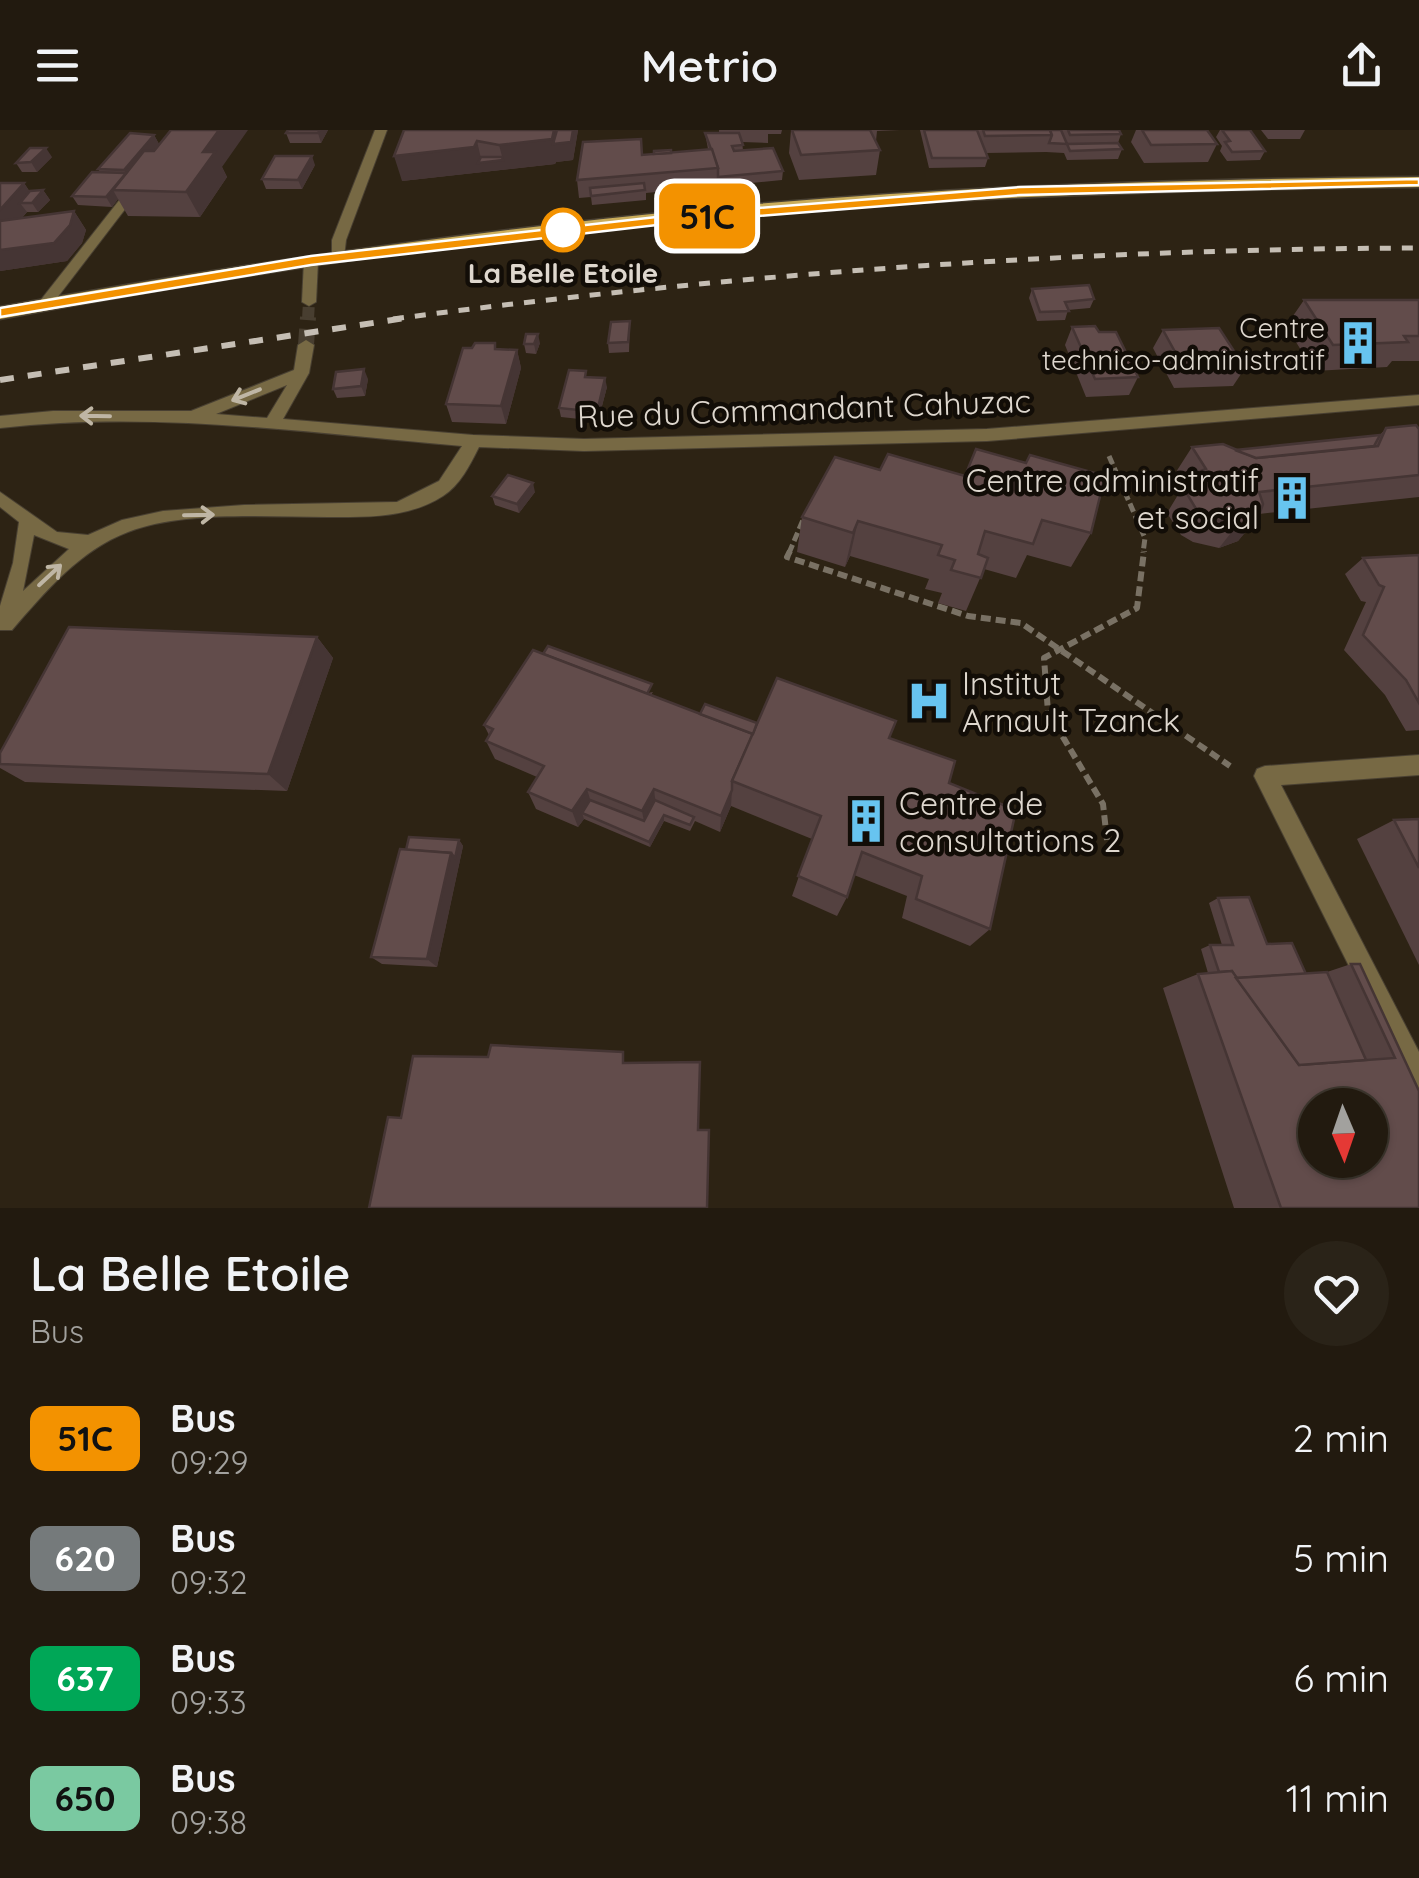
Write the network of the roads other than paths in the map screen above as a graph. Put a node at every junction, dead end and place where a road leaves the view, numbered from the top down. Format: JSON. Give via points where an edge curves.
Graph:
{"nodes":[{"id":1,"x":380,"y":130,"type":"edge"},
{"id":2,"x":145,"y":176,"type":"edge"},
{"id":3,"x":1419,"y":182,"type":"edge"},
{"id":4,"x":337,"y":257,"type":"junction"},
{"id":5,"x":311,"y":260,"type":"junction"},
{"id":6,"x":309,"y":302,"type":"tunnel mouth"},
{"id":7,"x":45,"y":304,"type":"junction"},
{"id":8,"x":0,"y":312,"type":"edge"},
{"id":9,"x":306,"y":344,"type":"tunnel mouth"},
{"id":10,"x":300,"y":373,"type":"junction"},
{"id":11,"x":1419,"y":400,"type":"edge"},
{"id":12,"x":190,"y":417,"type":"junction"},
{"id":13,"x":0,"y":422,"type":"edge"},
{"id":14,"x":272,"y":424,"type":"junction"},
{"id":15,"x":473,"y":441,"type":"junction"},
{"id":16,"x":0,"y":498,"type":"edge"},
{"id":17,"x":27,"y":523,"type":"junction"},
{"id":18,"x":98,"y":538,"type":"junction"},
{"id":19,"x":2,"y":624,"type":"edge"},
{"id":20,"x":1419,"y":765,"type":"edge"},
{"id":21,"x":1419,"y":1079,"type":"edge"}],
"edges":[{"from":1,"to":4,"type":"street"},
{"from":2,"to":7,"type":"street"},
{"from":3,"to":4,"type":"main road","via":[[896,199]]},
{"from":4,"to":5,"type":"main road"},
{"from":5,"to":6,"type":"street"},
{"from":5,"to":7,"type":"main road"},
{"from":7,"to":8,"type":"main road"},
{"from":9,"to":10,"type":"street"},
{"from":10,"to":12,"type":"street","one_way":true},
{"from":10,"to":14,"type":"street"},
{"from":11,"to":15,"type":"street","name":"Rue du Commandant Cahuzac","via":[[987,435],[584,445]]},
{"from":12,"to":13,"type":"street","name":"Rue du Commandant Cahuzac","one_way":true},
{"from":12,"to":14,"type":"street","name":"Rue du Commandant Cahuzac"},
{"from":14,"to":15,"type":"street","name":"Rue du Commandant Cahuzac"},
{"from":18,"to":15,"type":"street","one_way":true,"via":[[176,515],[398,508],[450,485]]},
{"from":16,"to":17,"type":"street"},
{"from":17,"to":18,"type":"street","via":[[54,540]]},
{"from":17,"to":19,"type":"street"},
{"from":19,"to":18,"type":"street","one_way":true,"via":[[59,566]]},
{"from":20,"to":21,"type":"street","via":[[1265,776]]}]}
